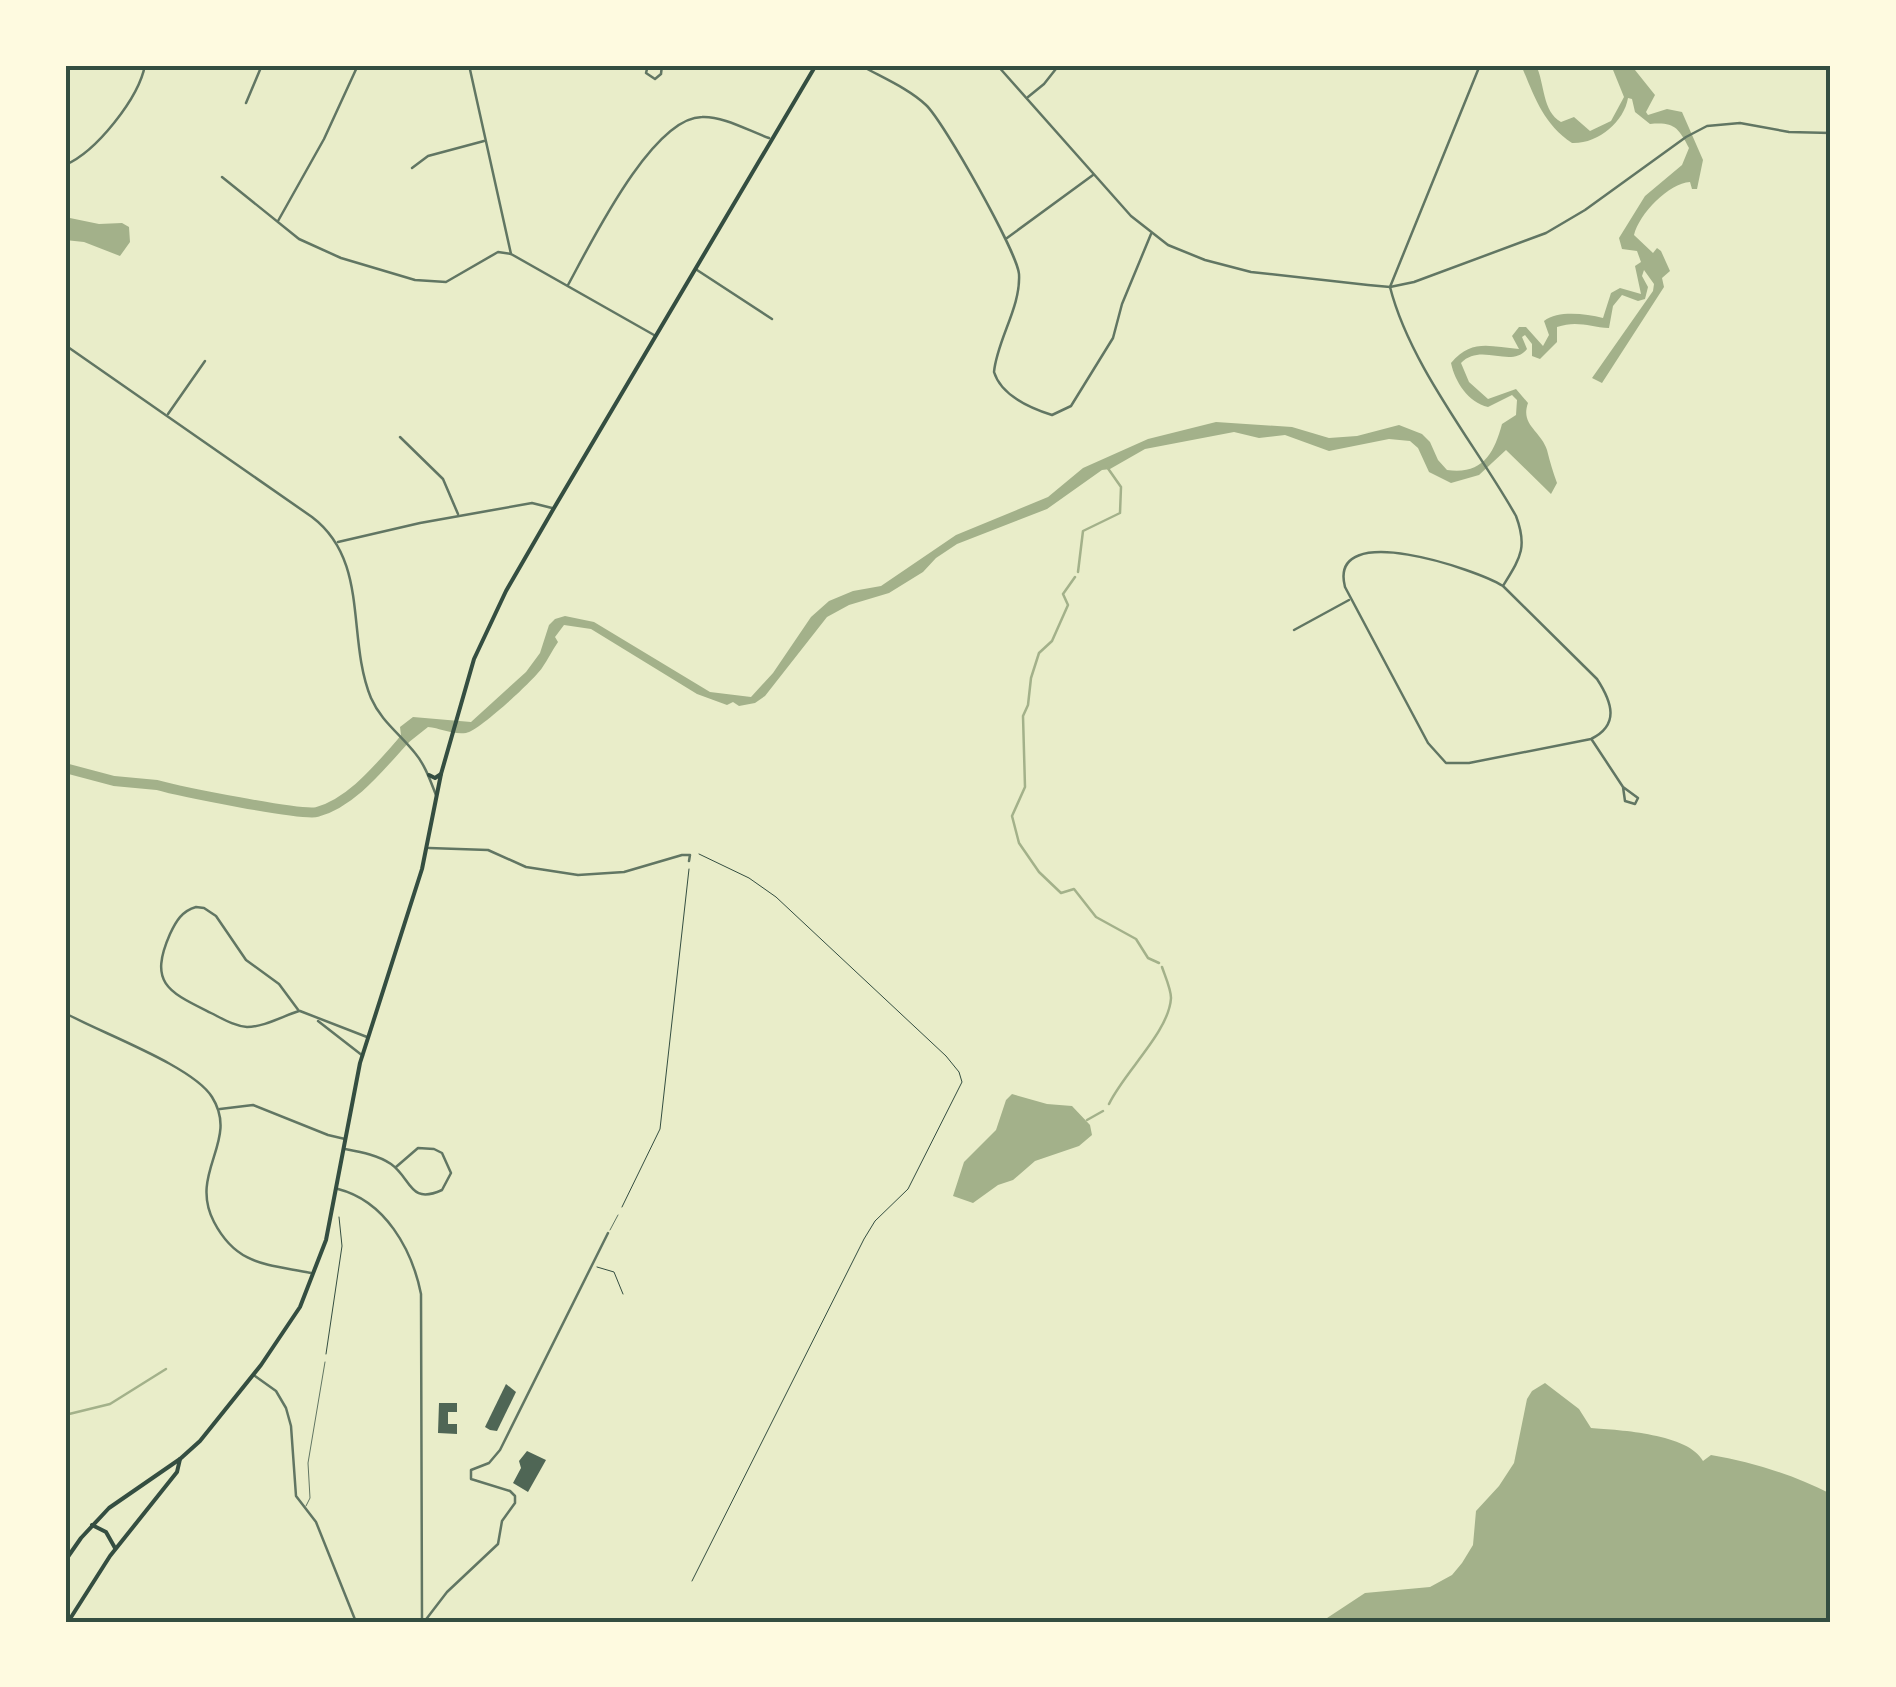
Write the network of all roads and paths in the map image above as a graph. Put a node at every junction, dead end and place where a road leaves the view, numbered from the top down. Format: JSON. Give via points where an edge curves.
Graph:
{"nodes":[{"id":1,"x":145,"y":65,"type":"edge"},
{"id":2,"x":262,"y":65,"type":"edge"},
{"id":3,"x":358,"y":65,"type":"edge"},
{"id":4,"x":469,"y":65,"type":"edge"},
{"id":5,"x":648,"y":65,"type":"edge"},
{"id":6,"x":661,"y":65,"type":"edge"},
{"id":7,"x":816,"y":65,"type":"edge"},
{"id":8,"x":860,"y":65,"type":"edge"},
{"id":9,"x":998,"y":65,"type":"edge"},
{"id":10,"x":1059,"y":65,"type":"edge"},
{"id":11,"x":1480,"y":65,"type":"edge"},
{"id":12,"x":1026,"y":98,"type":"junction"},
{"id":13,"x":246,"y":103,"type":"dead end"},
{"id":14,"x":1831,"y":133,"type":"edge"},
{"id":15,"x":772,"y":139,"type":"junction"},
{"id":16,"x":486,"y":141,"type":"junction"},
{"id":17,"x":65,"y":164,"type":"edge"},
{"id":18,"x":412,"y":168,"type":"dead end"},
{"id":19,"x":1095,"y":174,"type":"junction"},
{"id":20,"x":222,"y":178,"type":"dead end"},
{"id":21,"x":277,"y":222,"type":"junction"},
{"id":22,"x":1151,"y":234,"type":"junction"},
{"id":23,"x":1006,"y":239,"type":"junction"},
{"id":24,"x":511,"y":254,"type":"junction"},
{"id":25,"x":696,"y":269,"type":"junction"},
{"id":26,"x":568,"y":286,"type":"junction"},
{"id":27,"x":1390,"y":287,"type":"junction"},
{"id":28,"x":772,"y":319,"type":"dead end"},
{"id":29,"x":655,"y":336,"type":"junction"},
{"id":30,"x":65,"y":345,"type":"edge"},
{"id":31,"x":205,"y":361,"type":"dead end"},
{"id":32,"x":167,"y":415,"type":"junction"},
{"id":33,"x":400,"y":437,"type":"dead end"},
{"id":34,"x":554,"y":508,"type":"junction"},
{"id":35,"x":458,"y":516,"type":"junction"},
{"id":36,"x":338,"y":542,"type":"junction"},
{"id":37,"x":1503,"y":586,"type":"junction"},
{"id":38,"x":1351,"y":599,"type":"junction"},
{"id":39,"x":1294,"y":630,"type":"dead end"},
{"id":40,"x":1591,"y":739,"type":"junction"},
{"id":41,"x":441,"y":774,"type":"junction"},
{"id":42,"x":429,"y":775,"type":"junction"},
{"id":43,"x":1623,"y":787,"type":"dead end"},
{"id":44,"x":436,"y":796,"type":"junction"},
{"id":45,"x":428,"y":848,"type":"junction"},
{"id":46,"x":690,"y":855,"type":"junction"},
{"id":47,"x":690,"y":861,"type":"joint"},
{"id":48,"x":299,"y":1011,"type":"junction"},
{"id":49,"x":65,"y":1013,"type":"edge"},
{"id":50,"x":313,"y":1018,"type":"junction"},
{"id":51,"x":368,"y":1038,"type":"junction"},
{"id":52,"x":363,"y":1056,"type":"junction"},
{"id":53,"x":218,"y":1109,"type":"junction"},
{"id":54,"x":345,"y":1139,"type":"junction"},
{"id":55,"x":344,"y":1148,"type":"junction"},
{"id":56,"x":396,"y":1168,"type":"junction"},
{"id":57,"x":337,"y":1188,"type":"junction"},
{"id":58,"x":333,"y":1210,"type":"junction"},
{"id":59,"x":618,"y":1214,"type":"joint"},
{"id":60,"x":608,"y":1232,"type":"joint"},
{"id":61,"x":594,"y":1266,"type":"dead end"},
{"id":62,"x":315,"y":1273,"type":"junction"},
{"id":63,"x":624,"y":1294,"type":"dead end"},
{"id":64,"x":324,"y":1362,"type":"joint"},
{"id":65,"x":254,"y":1375,"type":"junction"},
{"id":66,"x":180,"y":1459,"type":"junction"},
{"id":67,"x":304,"y":1508,"type":"junction"},
{"id":68,"x":92,"y":1525,"type":"junction"},
{"id":69,"x":115,"y":1548,"type":"junction"},
{"id":70,"x":65,"y":1561,"type":"edge"},
{"id":71,"x":692,"y":1580,"type":"dead end"},
{"id":72,"x":68,"y":1622,"type":"edge"},
{"id":73,"x":356,"y":1622,"type":"edge"},
{"id":74,"x":423,"y":1622,"type":"edge"}],
"edges":[{"from":1,"to":17,"type":"street","via":[[127,104],[87,152]]},
{"from":2,"to":13,"type":"street"},
{"from":3,"to":21,"type":"street"},
{"from":4,"to":16,"type":"street"},
{"from":5,"to":6,"type":"street","via":[[654,79]]},
{"from":7,"to":15,"type":"main road"},
{"from":8,"to":23,"type":"street","via":[[929,108]]},
{"from":9,"to":12,"type":"street"},
{"from":10,"to":12,"type":"street"},
{"from":11,"to":27,"type":"street"},
{"from":12,"to":19,"type":"street"},
{"from":14,"to":27,"type":"street","via":[[1730,122],[1696,131],[1546,233]]},
{"from":15,"to":25,"type":"main road"},
{"from":15,"to":26,"type":"street","via":[[710,118],[680,123],[633,173]]},
{"from":16,"to":18,"type":"street","via":[[440,152]]},
{"from":16,"to":24,"type":"street"},
{"from":19,"to":22,"type":"street"},
{"from":19,"to":23,"type":"street"},
{"from":20,"to":21,"type":"street"},
{"from":21,"to":24,"type":"street","via":[[326,252],[432,282],[452,280],[498,252]]},
{"from":22,"to":23,"type":"street","via":[[1113,338],[1071,406],[1052,415],[1019,400],[995,378],[1018,282]]},
{"from":22,"to":27,"type":"street","via":[[1199,258],[1251,272]]},
{"from":24,"to":26,"type":"street"},
{"from":25,"to":28,"type":"street"},
{"from":25,"to":29,"type":"main road"},
{"from":26,"to":29,"type":"street"},
{"from":27,"to":37,"type":"street","via":[[1432,380],[1524,536]]},
{"from":29,"to":34,"type":"main road"},
{"from":30,"to":32,"type":"street"},
{"from":31,"to":32,"type":"street"},
{"from":32,"to":36,"type":"street"},
{"from":33,"to":35,"type":"street","via":[[443,479]]},
{"from":34,"to":35,"type":"street","via":[[535,503]]},
{"from":34,"to":41,"type":"main road","via":[[486,633]]},
{"from":35,"to":36,"type":"street"},
{"from":36,"to":42,"type":"street","via":[[368,691]]},
{"from":37,"to":38,"type":"street","via":[[1413,556],[1363,552],[1342,574]]},
{"from":37,"to":40,"type":"street","via":[[1603,688],[1612,719]]},
{"from":38,"to":39,"type":"street"},
{"from":38,"to":40,"type":"street","via":[[1443,761],[1469,763]]},
{"from":40,"to":43,"type":"street"},
{"from":41,"to":42,"type":"main road"},
{"from":41,"to":44,"type":"main road"},
{"from":42,"to":44,"type":"street"},
{"from":44,"to":45,"type":"main road"},
{"from":45,"to":46,"type":"street","via":[[488,850],[526,867],[578,875],[624,872]]},
{"from":45,"to":51,"type":"main road"},
{"from":46,"to":47,"type":"street"},
{"from":46,"to":71,"type":"path","via":[[710,857],[776,897],[946,1056],[962,1082],[908,1188],[864,1239]]},
{"from":47,"to":59,"type":"path","via":[[660,1129]]},
{"from":48,"to":48,"type":"street","via":[[242,1026],[174,994],[159,965],[180,916],[196,907],[212,912],[246,960],[279,984]]},
{"from":48,"to":50,"type":"street"},
{"from":49,"to":53,"type":"street","via":[[187,1073]]},
{"from":50,"to":51,"type":"street"},
{"from":50,"to":52,"type":"street"},
{"from":51,"to":52,"type":"main road"},
{"from":52,"to":54,"type":"main road"},
{"from":53,"to":54,"type":"street","via":[[253,1106]]},
{"from":53,"to":62,"type":"street","via":[[222,1127],[205,1193],[221,1236],[250,1260]]},
{"from":54,"to":55,"type":"main road"},
{"from":55,"to":56,"type":"street"},
{"from":55,"to":57,"type":"main road"},
{"from":56,"to":56,"type":"street","via":[[425,1195],[442,1190],[451,1173],[442,1154],[426,1147]]},
{"from":57,"to":58,"type":"main road"},
{"from":57,"to":74,"type":"street","via":[[365,1198],[396,1233],[422,1294]]},
{"from":58,"to":62,"type":"main road"},
{"from":58,"to":64,"type":"path","via":[[342,1246]]},
{"from":59,"to":60,"type":"lane"},
{"from":60,"to":74,"type":"street","via":[[500,1450],[471,1470],[471,1480],[515,1496],[498,1544]]},
{"from":61,"to":63,"type":"path","via":[[614,1272]]},
{"from":62,"to":65,"type":"main road"},
{"from":64,"to":67,"type":"lane"},
{"from":65,"to":66,"type":"main road"},
{"from":65,"to":67,"type":"street","via":[[286,1408],[292,1487]]},
{"from":66,"to":68,"type":"main road"},
{"from":66,"to":69,"type":"main road","via":[[177,1472]]},
{"from":67,"to":73,"type":"street","via":[[316,1522]]},
{"from":68,"to":69,"type":"main road"},
{"from":68,"to":70,"type":"main road"},
{"from":69,"to":72,"type":"main road"}]}
